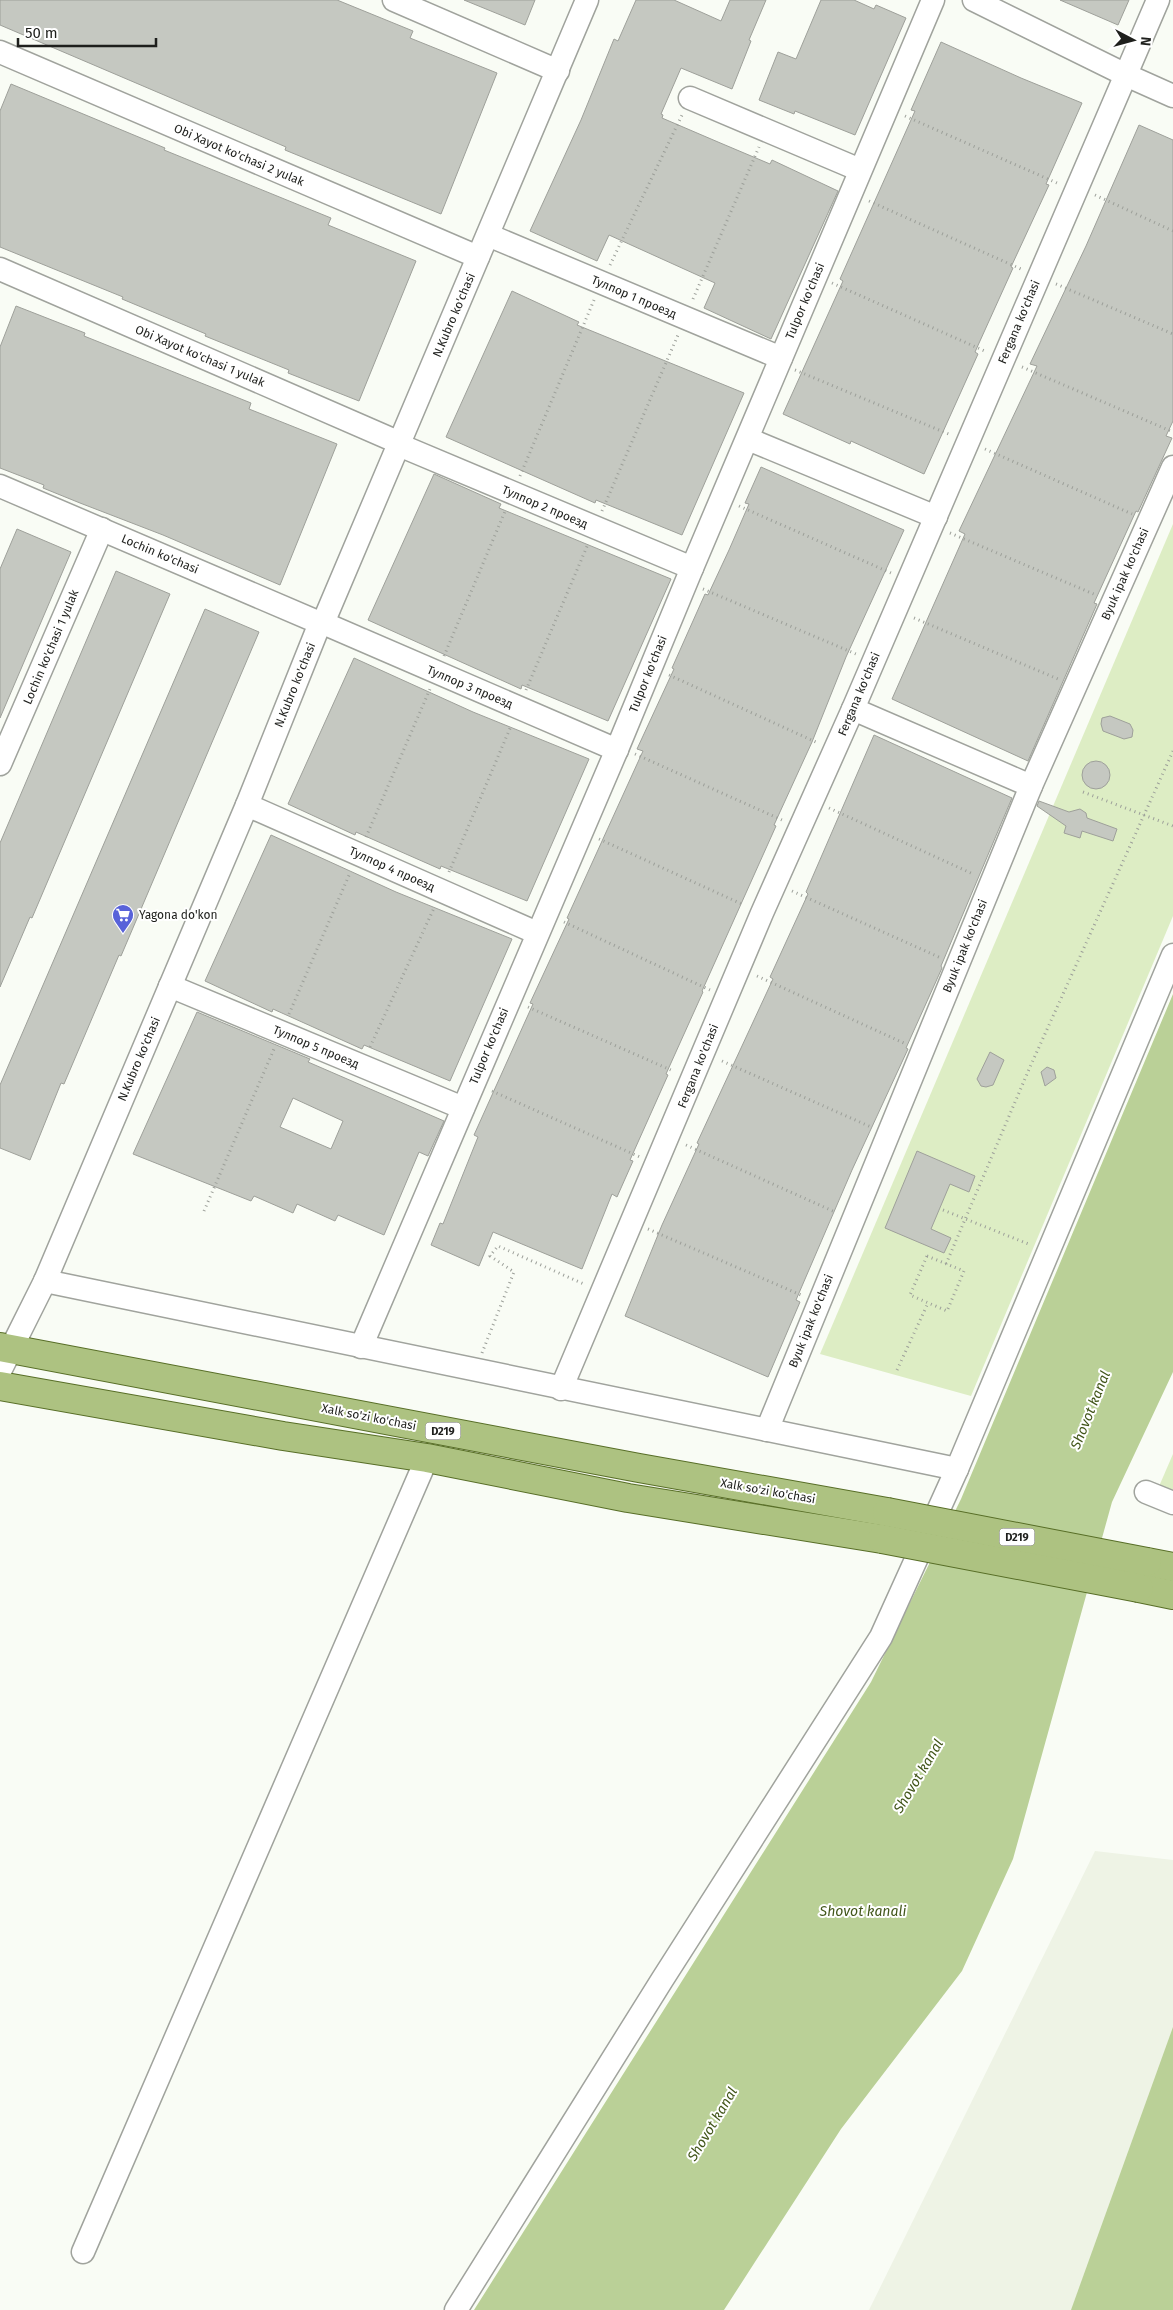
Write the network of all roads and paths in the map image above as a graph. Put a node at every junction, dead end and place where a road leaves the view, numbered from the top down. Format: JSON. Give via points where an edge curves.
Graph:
{"nodes":[{"id":1,"x":394,"y":0,"type":"edge"},
{"id":2,"x":587,"y":0,"type":"edge"},
{"id":3,"x":933,"y":0,"type":"edge"},
{"id":4,"x":974,"y":0,"type":"edge"},
{"id":5,"x":1158,"y":0,"type":"edge"},
{"id":6,"x":0,"y":52,"type":"edge"},
{"id":7,"x":558,"y":71,"type":"junction"},
{"id":8,"x":1126,"y":76,"type":"junction"},
{"id":9,"x":1173,"y":96,"type":"edge"},
{"id":10,"x":690,"y":98,"type":"dead end"},
{"id":11,"x":887,"y":108,"type":"junction"},
{"id":12,"x":766,"y":130,"type":"junction"},
{"id":13,"x":860,"y":170,"type":"junction"},
{"id":14,"x":1077,"y":189,"type":"junction"},
{"id":15,"x":851,"y":193,"type":"junction"},
{"id":16,"x":1173,"y":230,"type":"edge"},
{"id":17,"x":488,"y":235,"type":"junction"},
{"id":18,"x":478,"y":257,"type":"junction"},
{"id":19,"x":0,"y":269,"type":"edge"},
{"id":20,"x":1039,"y":277,"type":"junction"},
{"id":21,"x":685,"y":318,"type":"junction"},
{"id":22,"x":1173,"y":334,"type":"edge"},
{"id":23,"x":780,"y":358,"type":"junction"},
{"id":24,"x":748,"y":439,"type":"junction"},
{"id":25,"x":399,"y":444,"type":"junction"},
{"id":26,"x":1173,"y":467,"type":"edge"},
{"id":27,"x":0,"y":486,"type":"edge"},
{"id":28,"x":721,"y":499,"type":"junction"},
{"id":29,"x":933,"y":521,"type":"junction"},
{"id":30,"x":595,"y":527,"type":"junction"},
{"id":31,"x":102,"y":529,"type":"junction"},
{"id":32,"x":689,"y":575,"type":"junction"},
{"id":33,"x":907,"y":580,"type":"junction"},
{"id":34,"x":1113,"y":602,"type":"junction"},
{"id":35,"x":895,"y":610,"type":"junction"},
{"id":36,"x":322,"y":623,"type":"junction"},
{"id":37,"x":873,"y":661,"type":"junction"},
{"id":38,"x":651,"y":666,"type":"junction"},
{"id":39,"x":1076,"y":686,"type":"junction"},
{"id":40,"x":519,"y":708,"type":"junction"},
{"id":41,"x":853,"y":709,"type":"junction"},
{"id":42,"x":618,"y":748,"type":"junction"},
{"id":43,"x":835,"y":751,"type":"junction"},
{"id":44,"x":1173,"y":751,"type":"edge"},
{"id":45,"x":0,"y":764,"type":"edge"},
{"id":46,"x":1031,"y":786,"type":"junction"},
{"id":47,"x":1083,"y":792,"type":"dead end"},
{"id":48,"x":812,"y":801,"type":"junction"},
{"id":49,"x":247,"y":805,"type":"junction"},
{"id":50,"x":1173,"y":826,"type":"edge"},
{"id":51,"x":800,"y":828,"type":"junction"},
{"id":52,"x":581,"y":831,"type":"junction"},
{"id":53,"x":992,"y":882,"type":"junction"},
{"id":54,"x":775,"y":884,"type":"junction"},
{"id":55,"x":441,"y":891,"type":"junction"},
{"id":56,"x":762,"y":913,"type":"junction"},
{"id":57,"x":541,"y":923,"type":"junction"},
{"id":58,"x":1173,"y":955,"type":"edge"},
{"id":59,"x":958,"y":965,"type":"junction"},
{"id":60,"x":739,"y":968,"type":"junction"},
{"id":61,"x":170,"y":986,"type":"junction"},
{"id":62,"x":726,"y":998,"type":"junction"},
{"id":63,"x":509,"y":999,"type":"junction"},
{"id":64,"x":704,"y":1052,"type":"junction"},
{"id":65,"x":922,"y":1052,"type":"junction"},
{"id":66,"x":361,"y":1066,"type":"junction"},
{"id":67,"x":693,"y":1080,"type":"junction"},
{"id":68,"x":474,"y":1082,"type":"junction"},
{"id":69,"x":462,"y":1108,"type":"junction"},
{"id":70,"x":888,"y":1135,"type":"junction"},
{"id":71,"x":669,"y":1137,"type":"junction"},
{"id":72,"x":656,"y":1164,"type":"junction"},
{"id":73,"x":943,"y":1210,"type":"dead end"},
{"id":74,"x":853,"y":1220,"type":"junction"},
{"id":75,"x":965,"y":1220,"type":"junction"},
{"id":76,"x":632,"y":1222,"type":"junction"},
{"id":77,"x":1048,"y":1252,"type":"junction"},
{"id":78,"x":946,"y":1264,"type":"junction"},
{"id":79,"x":45,"y":1281,"type":"junction"},
{"id":80,"x":602,"y":1292,"type":"junction"},
{"id":81,"x":819,"y":1303,"type":"junction"},
{"id":82,"x":928,"y":1303,"type":"junction"},
{"id":83,"x":361,"y":1347,"type":"junction"},
{"id":84,"x":4,"y":1356,"type":"edge"},
{"id":85,"x":897,"y":1370,"type":"dead end"},
{"id":86,"x":475,"y":1371,"type":"junction"},
{"id":87,"x":0,"y":1386,"type":"edge"},
{"id":88,"x":561,"y":1389,"type":"junction"},
{"id":89,"x":767,"y":1430,"type":"junction"},
{"id":90,"x":427,"y":1458,"type":"junction"},
{"id":91,"x":957,"y":1469,"type":"junction"},
{"id":92,"x":1146,"y":1492,"type":"dead end"},
{"id":93,"x":1173,"y":1503,"type":"edge"},
{"id":94,"x":1160,"y":1564,"type":"edge"},
{"id":95,"x":1173,"y":1595,"type":"edge"},
{"id":96,"x":83,"y":2252,"type":"dead end"},
{"id":97,"x":456,"y":2310,"type":"edge"}],
"edges":[{"from":1,"to":7,"type":"street"},
{"from":2,"to":7,"type":"street","name":"N.Kubro ko'chasi"},
{"from":3,"to":11,"type":"street","name":"Tulpor ko'chasi"},
{"from":4,"to":8,"type":"street"},
{"from":5,"to":8,"type":"street","name":"Fergana ko'chasi"},
{"from":6,"to":18,"type":"street","name":"Obi Xayot ko'chasi 2 yulak"},
{"from":7,"to":17,"type":"street","name":"N.Kubro ko'chasi"},
{"from":8,"to":9,"type":"street"},
{"from":8,"to":14,"type":"street","name":"Fergana ko'chasi"},
{"from":10,"to":12,"type":"street"},
{"from":11,"to":13,"type":"street","name":"Tulpor ko'chasi"},
{"from":11,"to":14,"type":"path"},
{"from":12,"to":13,"type":"street"},
{"from":12,"to":21,"type":"path"},
{"from":13,"to":15,"type":"street","name":"Tulpor ko'chasi"},
{"from":14,"to":16,"type":"path"},
{"from":14,"to":20,"type":"street","name":"Fergana ko'chasi"},
{"from":15,"to":20,"type":"path"},
{"from":15,"to":23,"type":"street","name":"Tulpor ko'chasi"},
{"from":17,"to":18,"type":"street","name":"N.Kubro ko'chasi"},
{"from":17,"to":21,"type":"street","name":"Тулпор 1 проезд"},
{"from":18,"to":25,"type":"street","name":"N.Kubro ko'chasi"},
{"from":19,"to":25,"type":"street","name":"Obi Xayot ko'chasi 1 yulak"},
{"from":20,"to":22,"type":"path"},
{"from":20,"to":29,"type":"street","name":"Fergana ko'chasi"},
{"from":21,"to":23,"type":"street","name":"Тулпор 1 проезд"},
{"from":21,"to":30,"type":"path"},
{"from":23,"to":24,"type":"street","name":"Tulpor ko'chasi"},
{"from":24,"to":28,"type":"street","name":"Tulpor ko'chasi"},
{"from":24,"to":29,"type":"street"},
{"from":25,"to":30,"type":"street","name":"Тулпор 2 проезд"},
{"from":25,"to":36,"type":"street","name":"N.Kubro ko'chasi"},
{"from":26,"to":34,"type":"street","name":"Byuk ipak ko'chasi"},
{"from":27,"to":31,"type":"street","name":"Lochin ko'chasi"},
{"from":28,"to":32,"type":"street","name":"Tulpor ko'chasi"},
{"from":28,"to":33,"type":"path"},
{"from":29,"to":33,"type":"street","name":"Fergana ko'chasi"},
{"from":29,"to":34,"type":"path"},
{"from":30,"to":32,"type":"street","name":"Тулпор 2 проезд"},
{"from":30,"to":40,"type":"path"},
{"from":31,"to":36,"type":"street","name":"Lochin ko'chasi"},
{"from":31,"to":45,"type":"street","name":"Lochin ko'chasi 1 yulak"},
{"from":32,"to":37,"type":"path"},
{"from":32,"to":38,"type":"street","name":"Tulpor ko'chasi"},
{"from":33,"to":35,"type":"street","name":"Fergana ko'chasi"},
{"from":34,"to":39,"type":"street","name":"Byuk ipak ko'chasi"},
{"from":35,"to":37,"type":"street","name":"Fergana ko'chasi"},
{"from":35,"to":39,"type":"path"},
{"from":36,"to":40,"type":"street","name":"Тулпор 3 проезд"},
{"from":36,"to":49,"type":"street","name":"N.Kubro ko'chasi"},
{"from":37,"to":41,"type":"street","name":"Fergana ko'chasi"},
{"from":38,"to":42,"type":"street","name":"Tulpor ko'chasi"},
{"from":38,"to":43,"type":"path"},
{"from":39,"to":46,"type":"street","name":"Byuk ipak ko'chasi"},
{"from":40,"to":42,"type":"street","name":"Тулпор 3 проезд"},
{"from":40,"to":55,"type":"path"},
{"from":41,"to":43,"type":"street","name":"Fergana ko'chasi"},
{"from":41,"to":46,"type":"street"},
{"from":42,"to":51,"type":"path"},
{"from":42,"to":52,"type":"street","name":"Tulpor ko'chasi"},
{"from":43,"to":48,"type":"street","name":"Fergana ko'chasi"},
{"from":44,"to":75,"type":"path","via":[[1030,1067]]},
{"from":46,"to":53,"type":"street","name":"Byuk ipak ko'chasi"},
{"from":47,"to":50,"type":"path"},
{"from":48,"to":51,"type":"street","name":"Fergana ko'chasi"},
{"from":48,"to":53,"type":"path"},
{"from":49,"to":55,"type":"street","name":"Тулпор 4 проезд"},
{"from":49,"to":61,"type":"street","name":"N.Kubro ko'chasi"},
{"from":51,"to":54,"type":"street","name":"Fergana ko'chasi"},
{"from":52,"to":56,"type":"path"},
{"from":52,"to":57,"type":"street","name":"Tulpor ko'chasi"},
{"from":53,"to":59,"type":"street","name":"Byuk ipak ko'chasi"},
{"from":54,"to":56,"type":"street","name":"Fergana ko'chasi"},
{"from":54,"to":59,"type":"path"},
{"from":55,"to":57,"type":"street","name":"Тулпор 4 проезд"},
{"from":55,"to":66,"type":"path"},
{"from":56,"to":60,"type":"street","name":"Fergana ko'chasi"},
{"from":57,"to":62,"type":"path"},
{"from":57,"to":63,"type":"street","name":"Tulpor ko'chasi"},
{"from":58,"to":77,"type":"street"},
{"from":59,"to":65,"type":"street","name":"Byuk ipak ko'chasi"},
{"from":60,"to":62,"type":"street","name":"Fergana ko'chasi"},
{"from":60,"to":65,"type":"path"},
{"from":61,"to":66,"type":"street","name":"Тулпор 5 проезд"},
{"from":61,"to":79,"type":"street","name":"N.Kubro ko'chasi"},
{"from":62,"to":64,"type":"street","name":"Fergana ko'chasi"},
{"from":63,"to":67,"type":"path"},
{"from":63,"to":68,"type":"street","name":"Tulpor ko'chasi"},
{"from":64,"to":67,"type":"street","name":"Fergana ko'chasi"},
{"from":64,"to":70,"type":"path"},
{"from":65,"to":70,"type":"street","name":"Byuk ipak ko'chasi"},
{"from":66,"to":69,"type":"street","name":"Тулпор 5 проезд"},
{"from":67,"to":71,"type":"street","name":"Fergana ko'chasi"},
{"from":68,"to":69,"type":"street","name":"Tulpor ko'chasi"},
{"from":68,"to":72,"type":"path"},
{"from":69,"to":83,"type":"street","name":"Tulpor ko'chasi"},
{"from":70,"to":74,"type":"street","name":"Byuk ipak ko'chasi"},
{"from":71,"to":72,"type":"street","name":"Fergana ko'chasi"},
{"from":71,"to":74,"type":"path"},
{"from":72,"to":76,"type":"street","name":"Fergana ko'chasi"},
{"from":73,"to":75,"type":"path"},
{"from":74,"to":81,"type":"street","name":"Byuk ipak ko'chasi"},
{"from":75,"to":77,"type":"path"},
{"from":75,"to":78,"type":"path"},
{"from":76,"to":80,"type":"street","name":"Fergana ko'chasi"},
{"from":76,"to":81,"type":"path"},
{"from":77,"to":91,"type":"street"},
{"from":78,"to":82,"type":"path","via":[[927,1256],[910,1295]]},
{"from":78,"to":82,"type":"path","via":[[964,1271],[947,1311]]},
{"from":79,"to":83,"type":"street"},
{"from":79,"to":84,"type":"street","name":"N.Kubro ko'chasi"},
{"from":80,"to":86,"type":"path","via":[[498,1246],[490,1256],[514,1272]]},
{"from":80,"to":88,"type":"street","name":"Fergana ko'chasi"},
{"from":81,"to":89,"type":"street","name":"Byuk ipak ko'chasi"},
{"from":82,"to":85,"type":"path"},
{"from":83,"to":86,"type":"street"},
{"from":84,"to":94,"type":"main road","name":"Xalk so'zi ko'chasi","number":"D219","bridge":true,"via":[[887,1512]]},
{"from":86,"to":88,"type":"street"},
{"from":87,"to":90,"type":"main road","number":"D219"},
{"from":88,"to":89,"type":"street"},
{"from":89,"to":91,"type":"street"},
{"from":90,"to":95,"type":"main road","number":"D219","bridge":true,"via":[[628,1498],[882,1539]]},
{"from":90,"to":96,"type":"street"},
{"from":91,"to":97,"type":"street","via":[[881,1638]]},
{"from":92,"to":93,"type":"street"}]}
